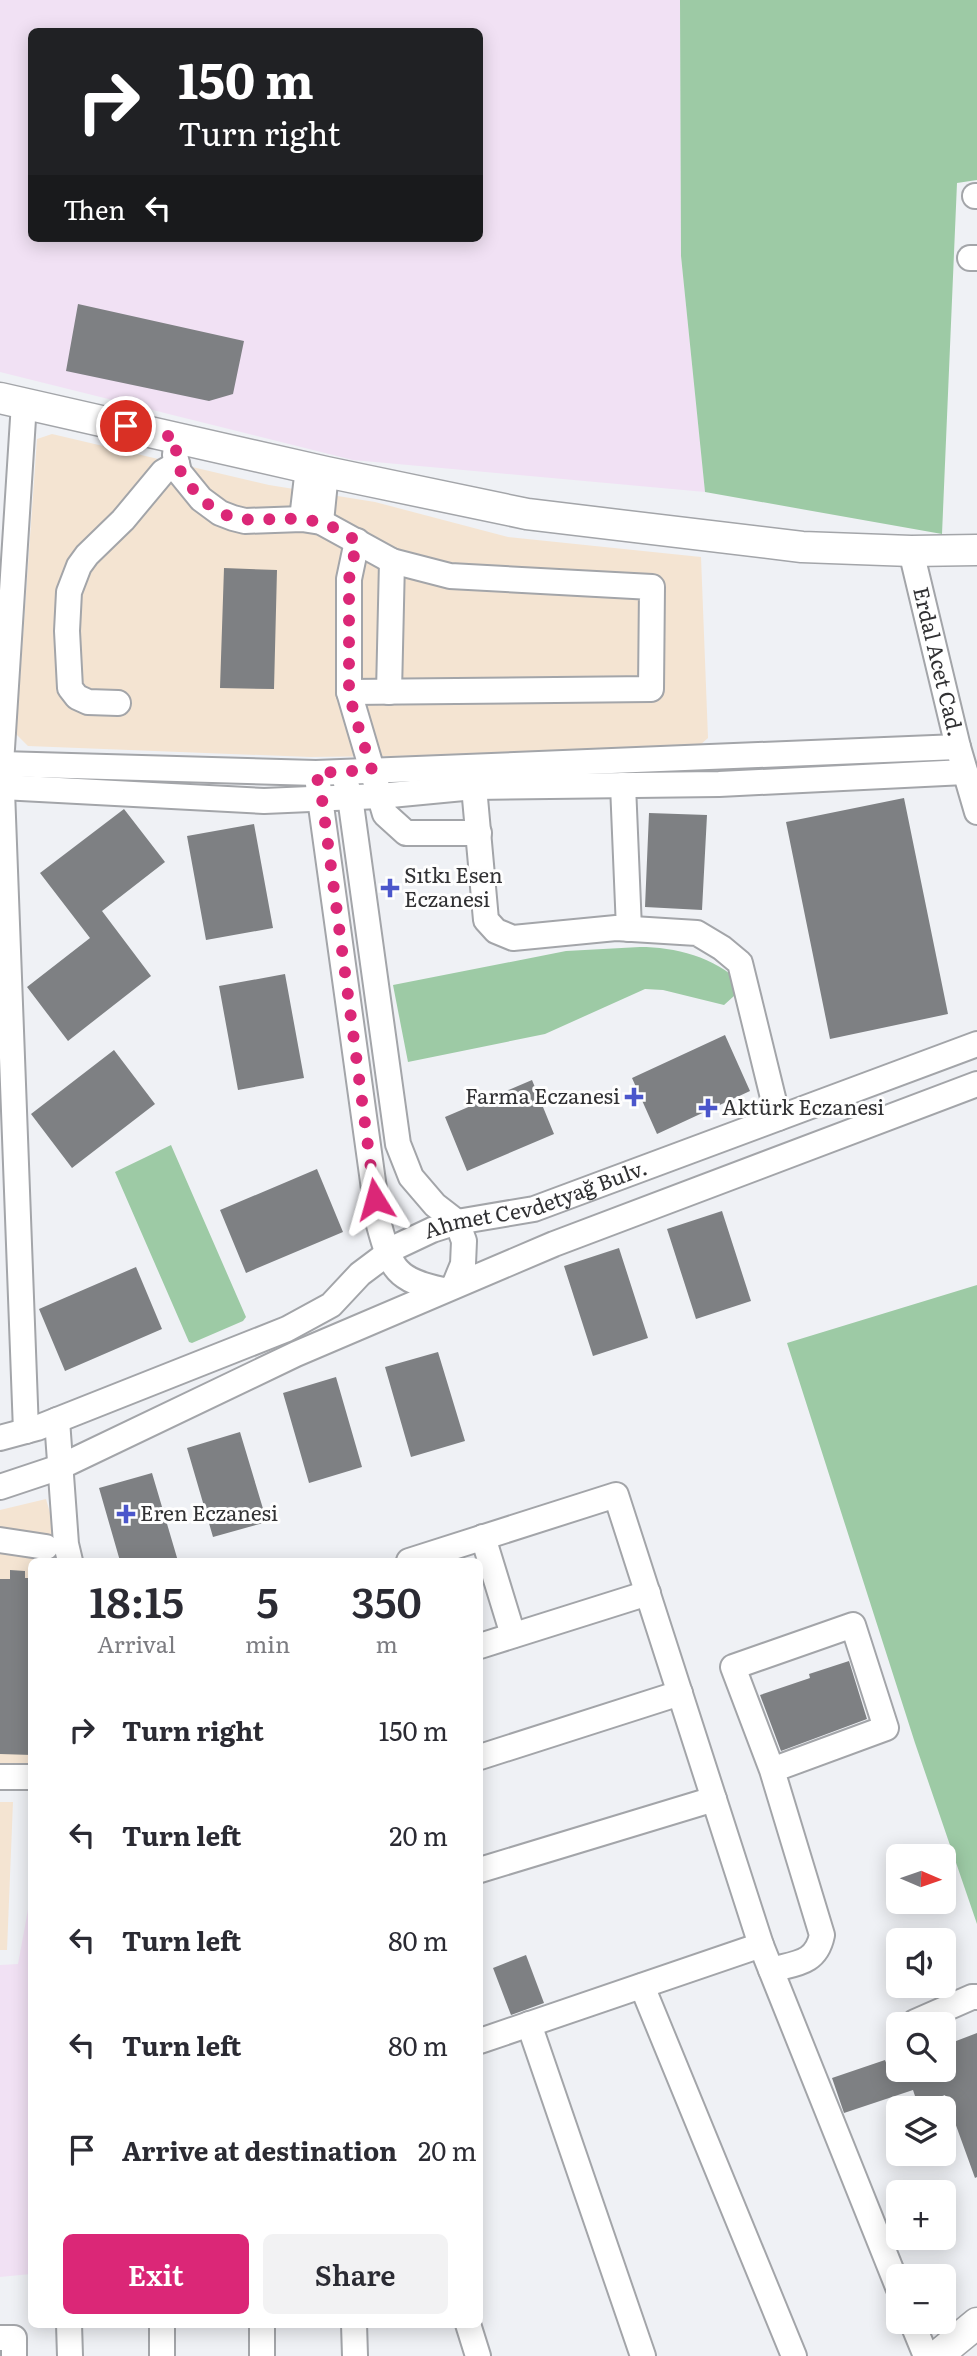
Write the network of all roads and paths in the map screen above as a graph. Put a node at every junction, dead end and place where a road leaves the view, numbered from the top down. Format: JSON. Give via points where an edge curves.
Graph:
{"nodes":[{"id":1,"x":12,"y":401,"type":"edge"},
{"id":2,"x":177,"y":451,"type":"junction"},
{"id":3,"x":317,"y":470,"type":"junction"},
{"id":4,"x":312,"y":521,"type":"junction"},
{"id":5,"x":357,"y":541,"type":"junction"},
{"id":6,"x":977,"y":550,"type":"edge"},
{"id":7,"x":911,"y":551,"type":"junction"},
{"id":8,"x":392,"y":561,"type":"junction"},
{"id":9,"x":349,"y":692,"type":"junction"},
{"id":10,"x":389,"y":692,"type":"junction"},
{"id":11,"x":118,"y":703,"type":"dead end"},
{"id":12,"x":958,"y":747,"type":"junction"},
{"id":13,"x":342,"y":770,"type":"junction"},
{"id":14,"x":372,"y":770,"type":"junction"},
{"id":15,"x":965,"y":772,"type":"junction"},
{"id":16,"x":316,"y":773,"type":"junction"},
{"id":17,"x":1,"y":776,"type":"edge"},
{"id":18,"x":623,"y":785,"type":"junction"},
{"id":19,"x":474,"y":787,"type":"junction"},
{"id":20,"x":380,"y":796,"type":"junction"},
{"id":21,"x":350,"y":797,"type":"junction"},
{"id":22,"x":322,"y":799,"type":"junction"},
{"id":23,"x":977,"y":812,"type":"edge"},
{"id":24,"x":478,"y":833,"type":"junction"},
{"id":25,"x":629,"y":929,"type":"junction"},
{"id":26,"x":977,"y":1044,"type":"edge"},
{"id":27,"x":977,"y":1084,"type":"edge"},
{"id":28,"x":778,"y":1118,"type":"junction"},
{"id":29,"x":457,"y":1222,"type":"junction"},
{"id":30,"x":387,"y":1254,"type":"junction"},
{"id":31,"x":448,"y":1288,"type":"junction"},
{"id":32,"x":57,"y":1420,"type":"junction"},
{"id":33,"x":26,"y":1431,"type":"junction"},
{"id":34,"x":0,"y":1438,"type":"edge"},
{"id":35,"x":60,"y":1467,"type":"junction"},
{"id":36,"x":0,"y":1487,"type":"edge"},
{"id":37,"x":483,"y":1537,"type":"junction"},
{"id":38,"x":0,"y":1539,"type":"edge"},
{"id":39,"x":57,"y":1553,"type":"edge"},
{"id":40,"x":418,"y":1558,"type":"edge"},
{"id":41,"x":648,"y":1593,"type":"junction"},
{"id":42,"x":513,"y":1635,"type":"junction"},
{"id":43,"x":483,"y":1645,"type":"edge"},
{"id":44,"x":680,"y":1693,"type":"junction"},
{"id":45,"x":483,"y":1756,"type":"edge"},
{"id":46,"x":772,"y":1770,"type":"junction"},
{"id":47,"x":0,"y":1777,"type":"edge"},
{"id":48,"x":28,"y":1777,"type":"edge"},
{"id":49,"x":714,"y":1798,"type":"junction"},
{"id":50,"x":483,"y":1869,"type":"edge"},
{"id":51,"x":761,"y":1945,"type":"junction"},
{"id":52,"x":771,"y":1970,"type":"junction"},
{"id":53,"x":642,"y":1986,"type":"junction"},
{"id":54,"x":977,"y":1997,"type":"edge"},
{"id":55,"x":938,"y":2012,"type":"edge"},
{"id":56,"x":528,"y":2024,"type":"junction"},
{"id":57,"x":483,"y":2040,"type":"edge"},
{"id":58,"x":889,"y":2264,"type":"edge"},
{"id":59,"x":977,"y":2323,"type":"edge"},
{"id":60,"x":69,"y":2328,"type":"edge"},
{"id":61,"x":162,"y":2328,"type":"edge"},
{"id":62,"x":262,"y":2328,"type":"edge"},
{"id":63,"x":354,"y":2328,"type":"edge"},
{"id":64,"x":469,"y":2328,"type":"edge"},
{"id":65,"x":917,"y":2334,"type":"edge"},
{"id":66,"x":0,"y":2339,"type":"edge"},
{"id":67,"x":13,"y":2356,"type":"edge"},
{"id":68,"x":70,"y":2356,"type":"edge"},
{"id":69,"x":162,"y":2356,"type":"edge"},
{"id":70,"x":262,"y":2356,"type":"edge"},
{"id":71,"x":355,"y":2356,"type":"edge"},
{"id":72,"x":478,"y":2356,"type":"edge"},
{"id":73,"x":643,"y":2356,"type":"edge"},
{"id":74,"x":794,"y":2356,"type":"edge"},
{"id":75,"x":926,"y":2356,"type":"edge"},
{"id":76,"x":937,"y":2356,"type":"edge"}],
"edges":[{"from":1,"to":2,"type":"main road"},
{"from":1,"to":17,"type":"street"},
{"from":2,"to":3,"type":"main road"},
{"from":2,"to":4,"type":"street","via":[[179,472],[201,499],[220,513],[245,521]]},
{"from":2,"to":11,"type":"street","via":[[123,520],[87,555],[69,592],[70,688],[88,702]]},
{"from":3,"to":4,"type":"street"},
{"from":3,"to":7,"type":"main road","via":[[527,514],[621,527],[802,547]]},
{"from":4,"to":5,"type":"street"},
{"from":5,"to":8,"type":"street"},
{"from":5,"to":9,"type":"street","via":[[349,579]]},
{"from":6,"to":7,"type":"main road"},
{"from":7,"to":12,"type":"street","name":"Erdal Acet Cad."},
{"from":8,"to":10,"type":"street"},
{"from":8,"to":10,"type":"street","via":[[450,576],[652,587],[651,688]]},
{"from":9,"to":10,"type":"street"},
{"from":9,"to":14,"type":"street"},
{"from":12,"to":14,"type":"street"},
{"from":12,"to":15,"type":"street","name":"Erdal Acet Cad."},
{"from":13,"to":14,"type":"street"},
{"from":13,"to":16,"type":"street"},
{"from":13,"to":21,"type":"street"},
{"from":14,"to":20,"type":"street"},
{"from":15,"to":18,"type":"street"},
{"from":15,"to":23,"type":"street","name":"Erdal Acet Cad."},
{"from":16,"to":17,"type":"street"},
{"from":16,"to":22,"type":"street"},
{"from":17,"to":22,"type":"street","via":[[264,801]]},
{"from":17,"to":33,"type":"street"},
{"from":18,"to":19,"type":"street"},
{"from":18,"to":25,"type":"street"},
{"from":19,"to":20,"type":"street"},
{"from":19,"to":24,"type":"street"},
{"from":20,"to":21,"type":"street"},
{"from":20,"to":24,"type":"street","via":[[385,814],[406,833]]},
{"from":21,"to":22,"type":"street"},
{"from":21,"to":29,"type":"street","via":[[398,1144],[411,1178]]},
{"from":22,"to":30,"type":"street","via":[[379,1225]]},
{"from":24,"to":25,"type":"street","via":[[486,920],[496,931],[513,938]]},
{"from":25,"to":28,"type":"street","via":[[697,933],[740,963]]},
{"from":26,"to":28,"type":"street","name":"Ahmet Cevdetyağ Bulv."},
{"from":27,"to":31,"type":"street","name":"Ahmet Cevdetyağ Bulv."},
{"from":28,"to":29,"type":"street","name":"Ahmet Cevdetyağ Bulv.","via":[[534,1209]]},
{"from":29,"to":30,"type":"street","name":"Ahmet Cevdetyağ Bulv."},
{"from":29,"to":31,"type":"street","via":[[464,1241],[463,1264]]},
{"from":30,"to":31,"type":"street","via":[[397,1272],[418,1285]]},
{"from":30,"to":32,"type":"street","name":"Ahmet Cevdetyağ Bulv.","via":[[331,1305],[287,1329]]},
{"from":31,"to":35,"type":"street","name":"Ahmet Cevdetyağ Bulv.","via":[[296,1354]]},
{"from":32,"to":33,"type":"street","name":"Ahmet Cevdetyağ Bulv."},
{"from":32,"to":35,"type":"street"},
{"from":33,"to":34,"type":"street","name":"Ahmet Cevdetyağ Bulv."},
{"from":35,"to":36,"type":"street","name":"Ahmet Cevdetyağ Bulv."},
{"from":35,"to":39,"type":"street"},
{"from":37,"to":40,"type":"street"},
{"from":37,"to":41,"type":"street","via":[[616,1495]]},
{"from":37,"to":42,"type":"street"},
{"from":38,"to":39,"type":"street"},
{"from":41,"to":42,"type":"street"},
{"from":41,"to":44,"type":"street"},
{"from":42,"to":43,"type":"street"},
{"from":44,"to":45,"type":"street"},
{"from":44,"to":49,"type":"street"},
{"from":46,"to":46,"type":"street","via":[[886,1728],[853,1625],[733,1667]]},
{"from":46,"to":52,"type":"street","via":[[822,1935],[819,1950],[809,1960]]},
{"from":47,"to":48,"type":"street"},
{"from":49,"to":50,"type":"street"},
{"from":49,"to":51,"type":"street"},
{"from":51,"to":52,"type":"street"},
{"from":51,"to":53,"type":"street"},
{"from":52,"to":58,"type":"street"},
{"from":53,"to":56,"type":"street"},
{"from":53,"to":74,"type":"street"},
{"from":54,"to":55,"type":"street"},
{"from":56,"to":57,"type":"street"},
{"from":56,"to":73,"type":"street"},
{"from":59,"to":76,"type":"main road"},
{"from":60,"to":68,"type":"street"},
{"from":61,"to":69,"type":"street"},
{"from":62,"to":70,"type":"street"},
{"from":63,"to":71,"type":"street"},
{"from":64,"to":72,"type":"street"},
{"from":65,"to":75,"type":"street"},
{"from":66,"to":67,"type":"street","via":[[14,2338]]}]}
